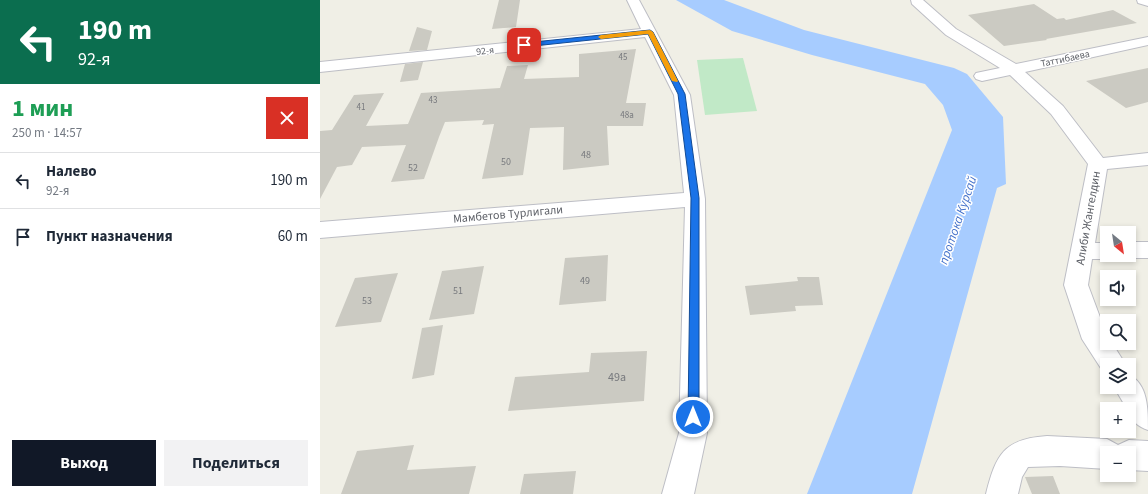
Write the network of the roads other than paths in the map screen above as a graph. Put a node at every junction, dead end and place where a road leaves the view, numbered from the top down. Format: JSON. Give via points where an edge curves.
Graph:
{"nodes":[{"id":1,"x":632,"y":0,"type":"edge"},
{"id":2,"x":917,"y":0,"type":"edge"},
{"id":3,"x":1143,"y":0,"type":"edge"},
{"id":4,"x":1148,"y":2,"type":"edge"},
{"id":5,"x":650,"y":32,"type":"junction"},
{"id":6,"x":1148,"y":41,"type":"edge"},
{"id":7,"x":320,"y":67,"type":"edge"},
{"id":8,"x":1013,"y":69,"type":"junction"},
{"id":9,"x":982,"y":76,"type":"dead end"},
{"id":10,"x":1148,"y":159,"type":"edge"},
{"id":11,"x":1098,"y":164,"type":"junction"},
{"id":12,"x":695,"y":198,"type":"junction"},
{"id":13,"x":320,"y":230,"type":"edge"},
{"id":14,"x":1100,"y":250,"type":"edge"},
{"id":15,"x":1136,"y":250,"type":"edge"},
{"id":16,"x":1148,"y":250,"type":"edge"},
{"id":17,"x":1082,"y":251,"type":"junction"},
{"id":18,"x":1108,"y":358,"type":"edge"},
{"id":19,"x":1133,"y":394,"type":"edge"},
{"id":20,"x":1148,"y":417,"type":"edge"},
{"id":21,"x":1100,"y":454,"type":"edge"},
{"id":22,"x":1136,"y":455,"type":"edge"},
{"id":23,"x":1148,"y":456,"type":"edge"},
{"id":24,"x":678,"y":494,"type":"edge"},
{"id":25,"x":1002,"y":494,"type":"edge"}],
"edges":[{"from":1,"to":5,"type":"street"},
{"from":2,"to":8,"type":"street","name":"Алиби Жангелдин","via":[[951,32]]},
{"from":3,"to":4,"type":"street"},
{"from":5,"to":7,"type":"street","name":"92-я"},
{"from":5,"to":12,"type":"street","via":[[682,94]]},
{"from":6,"to":8,"type":"street","name":"Таттибаева"},
{"from":8,"to":9,"type":"street","name":"Таттибаева"},
{"from":8,"to":11,"type":"street","name":"Алиби Жангелдин","via":[[1057,110]]},
{"from":10,"to":11,"type":"street"},
{"from":11,"to":17,"type":"street","name":"Алиби Жангелдин"},
{"from":12,"to":13,"type":"street","name":"Мамбетов Турлигали"},
{"from":12,"to":24,"type":"street","via":[[693,433]]},
{"from":14,"to":17,"type":"street"},
{"from":15,"to":16,"type":"street"},
{"from":17,"to":18,"type":"street","name":"Алиби Жангелдин","via":[[1076,284],[1095,339]]},
{"from":19,"to":20,"type":"street"},
{"from":21,"to":25,"type":"street","via":[[1034,451],[1018,457],[1005,479]]},
{"from":22,"to":23,"type":"street"}]}
